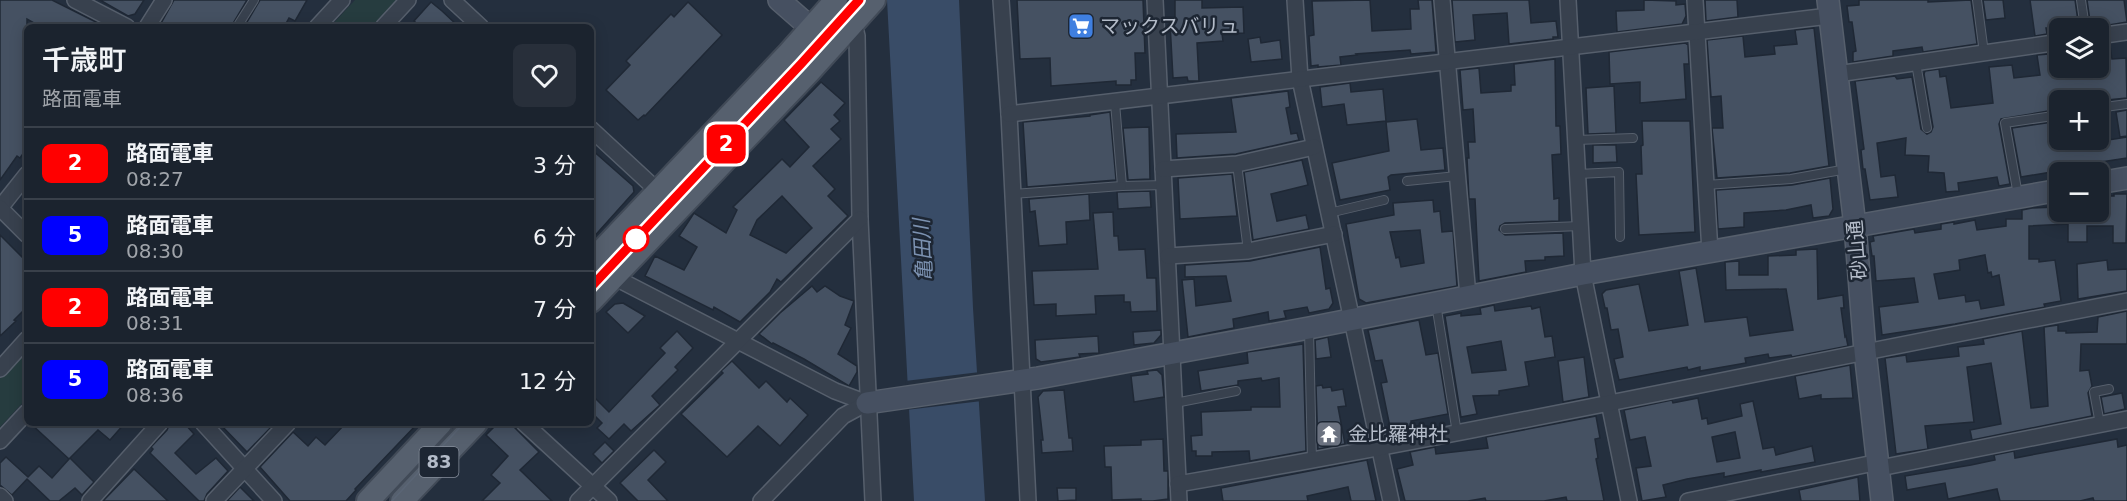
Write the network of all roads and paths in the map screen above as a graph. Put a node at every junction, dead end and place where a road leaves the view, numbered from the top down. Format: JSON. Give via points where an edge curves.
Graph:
{"nodes":[{"id":1,"x":164,"y":0,"type":"edge"},
{"id":2,"x":254,"y":0,"type":"edge"},
{"id":3,"x":408,"y":0,"type":"edge"},
{"id":4,"x":452,"y":0,"type":"edge"},
{"id":5,"x":778,"y":0,"type":"edge"},
{"id":6,"x":836,"y":0,"type":"edge"},
{"id":7,"x":874,"y":0,"type":"edge"},
{"id":8,"x":1001,"y":0,"type":"edge"},
{"id":9,"x":1155,"y":0,"type":"edge"},
{"id":10,"x":1295,"y":0,"type":"edge"},
{"id":11,"x":1442,"y":0,"type":"edge"},
{"id":12,"x":1568,"y":0,"type":"edge"},
{"id":13,"x":1695,"y":0,"type":"edge"},
{"id":14,"x":1977,"y":0,"type":"edge"},
{"id":15,"x":2081,"y":0,"type":"edge"},
{"id":16,"x":82,"y":1,"type":"edge"},
{"id":17,"x":337,"y":1,"type":"edge"},
{"id":18,"x":1828,"y":8,"type":"edge"},
{"id":19,"x":851,"y":11,"type":"edge"},
{"id":20,"x":2084,"y":18,"type":"edge"},
{"id":21,"x":122,"y":24,"type":"edge"},
{"id":22,"x":149,"y":24,"type":"edge"},
{"id":23,"x":239,"y":24,"type":"edge"},
{"id":24,"x":318,"y":24,"type":"edge"},
{"id":25,"x":386,"y":24,"type":"edge"},
{"id":26,"x":478,"y":24,"type":"edge"},
{"id":27,"x":811,"y":28,"type":"junction"},
{"id":28,"x":1697,"y":32,"type":"junction"},
{"id":29,"x":2127,"y":32,"type":"edge"},
{"id":30,"x":2109,"y":34,"type":"edge"},
{"id":31,"x":2049,"y":44,"type":"edge"},
{"id":32,"x":1570,"y":46,"type":"junction"},
{"id":33,"x":1984,"y":53,"type":"junction"},
{"id":34,"x":1447,"y":61,"type":"junction"},
{"id":35,"x":1916,"y":63,"type":"junction"},
{"id":36,"x":1837,"y":74,"type":"junction"},
{"id":37,"x":1300,"y":79,"type":"junction"},
{"id":38,"x":1159,"y":97,"type":"junction"},
{"id":39,"x":1115,"y":103,"type":"junction"},
{"id":40,"x":2127,"y":104,"type":"edge"},
{"id":41,"x":2109,"y":106,"type":"edge"},
{"id":42,"x":1009,"y":114,"type":"junction"},
{"id":43,"x":2049,"y":117,"type":"edge"},
{"id":44,"x":1927,"y":128,"type":"dead end"},
{"id":45,"x":594,"y":134,"type":"edge"},
{"id":46,"x":1633,"y":138,"type":"dead end"},
{"id":47,"x":1576,"y":140,"type":"junction"},
{"id":48,"x":1314,"y":147,"type":"junction"},
{"id":49,"x":1237,"y":164,"type":"junction"},
{"id":50,"x":1163,"y":169,"type":"junction"},
{"id":51,"x":1848,"y":169,"type":"junction"},
{"id":52,"x":1578,"y":174,"type":"junction"},
{"id":53,"x":1457,"y":176,"type":"junction"},
{"id":54,"x":24,"y":178,"type":"edge"},
{"id":55,"x":2127,"y":178,"type":"edge"},
{"id":56,"x":1407,"y":181,"type":"dead end"},
{"id":57,"x":2109,"y":181,"type":"edge"},
{"id":58,"x":1165,"y":184,"type":"junction"},
{"id":59,"x":1706,"y":184,"type":"junction"},
{"id":60,"x":1122,"y":186,"type":"junction"},
{"id":61,"x":659,"y":192,"type":"junction"},
{"id":62,"x":2049,"y":192,"type":"edge"},
{"id":63,"x":1013,"y":194,"type":"junction"},
{"id":64,"x":2018,"y":197,"type":"junction"},
{"id":65,"x":1384,"y":201,"type":"dead end"},
{"id":66,"x":0,"y":208,"type":"edge"},
{"id":67,"x":1329,"y":213,"type":"junction"},
{"id":68,"x":860,"y":219,"type":"junction"},
{"id":69,"x":1581,"y":226,"type":"junction"},
{"id":70,"x":1855,"y":226,"type":"junction"},
{"id":71,"x":1505,"y":229,"type":"dead end"},
{"id":72,"x":24,"y":232,"type":"edge"},
{"id":73,"x":1334,"y":234,"type":"junction"},
{"id":74,"x":1620,"y":237,"type":"dead end"},
{"id":75,"x":1248,"y":251,"type":"junction"},
{"id":76,"x":1710,"y":252,"type":"junction"},
{"id":77,"x":1168,"y":256,"type":"junction"},
{"id":78,"x":594,"y":259,"type":"edge"},
{"id":79,"x":594,"y":268,"type":"edge"},
{"id":80,"x":1584,"y":274,"type":"junction"},
{"id":81,"x":613,"y":278,"type":"junction"},
{"id":82,"x":1468,"y":297,"type":"junction"},
{"id":83,"x":594,"y":298,"type":"edge"},
{"id":84,"x":2127,"y":301,"type":"edge"},
{"id":85,"x":1436,"y":302,"type":"junction"},
{"id":86,"x":1352,"y":319,"type":"junction"},
{"id":87,"x":1309,"y":328,"type":"junction"},
{"id":88,"x":739,"y":341,"type":"junction"},
{"id":89,"x":24,"y":342,"type":"edge"},
{"id":90,"x":1865,"y":351,"type":"junction"},
{"id":91,"x":1172,"y":352,"type":"junction"},
{"id":92,"x":0,"y":369,"type":"edge"},
{"id":93,"x":1021,"y":381,"type":"junction"},
{"id":94,"x":2109,"y":389,"type":"dead end"},
{"id":95,"x":1236,"y":391,"type":"dead end"},
{"id":96,"x":1610,"y":402,"type":"junction"},
{"id":97,"x":867,"y":403,"type":"junction"},
{"id":98,"x":1175,"y":403,"type":"junction"},
{"id":99,"x":24,"y":415,"type":"edge"},
{"id":100,"x":2127,"y":419,"type":"edge"},
{"id":101,"x":2100,"y":424,"type":"junction"},
{"id":102,"x":157,"y":426,"type":"edge"},
{"id":103,"x":206,"y":426,"type":"edge"},
{"id":104,"x":285,"y":426,"type":"edge"},
{"id":105,"x":438,"y":426,"type":"edge"},
{"id":106,"x":473,"y":426,"type":"edge"},
{"id":107,"x":527,"y":426,"type":"edge"},
{"id":108,"x":1457,"y":433,"type":"junction"},
{"id":109,"x":0,"y":441,"type":"edge"},
{"id":110,"x":1379,"y":447,"type":"junction"},
{"id":111,"x":1312,"y":461,"type":"junction"},
{"id":112,"x":1879,"y":465,"type":"junction"},
{"id":113,"x":244,"y":468,"type":"junction"},
{"id":114,"x":1178,"y":484,"type":"junction"},
{"id":115,"x":593,"y":486,"type":"junction"},
{"id":116,"x":0,"y":496,"type":"edge"},
{"id":117,"x":5,"y":501,"type":"edge"},
{"id":118,"x":90,"y":501,"type":"edge"},
{"id":119,"x":214,"y":501,"type":"edge"},
{"id":120,"x":274,"y":501,"type":"edge"},
{"id":121,"x":368,"y":501,"type":"edge"},
{"id":122,"x":402,"y":501,"type":"edge"},
{"id":123,"x":578,"y":501,"type":"edge"},
{"id":124,"x":609,"y":501,"type":"edge"},
{"id":125,"x":761,"y":501,"type":"edge"},
{"id":126,"x":873,"y":501,"type":"edge"},
{"id":127,"x":1028,"y":501,"type":"edge"},
{"id":128,"x":1179,"y":501,"type":"edge"},
{"id":129,"x":1391,"y":501,"type":"edge"},
{"id":130,"x":1629,"y":501,"type":"edge"},
{"id":131,"x":1688,"y":501,"type":"edge"},
{"id":132,"x":1882,"y":501,"type":"edge"}],
"edges":[{"from":1,"to":22,"type":"street"},
{"from":2,"to":23,"type":"lane"},
{"from":3,"to":25,"type":"street"},
{"from":4,"to":26,"type":"street"},
{"from":5,"to":27,"type":"street"},
{"from":6,"to":27,"type":"main road"},
{"from":7,"to":19,"type":"main road"},
{"from":8,"to":42,"type":"street"},
{"from":9,"to":38,"type":"street"},
{"from":10,"to":37,"type":"street"},
{"from":11,"to":34,"type":"street"},
{"from":12,"to":32,"type":"street"},
{"from":13,"to":28,"type":"street"},
{"from":14,"to":33,"type":"lane"},
{"from":15,"to":20,"type":"lane"},
{"from":16,"to":21,"type":"street"},
{"from":17,"to":24,"type":"street"},
{"from":18,"to":28,"type":"street"},
{"from":18,"to":36,"type":"street","name":"砂山通"},
{"from":19,"to":27,"type":"street","via":[[834,28]]},
{"from":19,"to":68,"type":"street","via":[[857,36]]},
{"from":19,"to":81,"type":"main road","via":[[809,72]]},
{"from":27,"to":61,"type":"main road"},
{"from":28,"to":32,"type":"street"},
{"from":28,"to":59,"type":"street"},
{"from":29,"to":30,"type":"street"},
{"from":31,"to":33,"type":"street"},
{"from":32,"to":34,"type":"street"},
{"from":32,"to":47,"type":"street"},
{"from":33,"to":35,"type":"street"},
{"from":34,"to":37,"type":"street"},
{"from":34,"to":53,"type":"street"},
{"from":35,"to":36,"type":"street"},
{"from":35,"to":44,"type":"lane"},
{"from":36,"to":51,"type":"street","name":"砂山通"},
{"from":37,"to":38,"type":"street"},
{"from":37,"to":48,"type":"street"},
{"from":38,"to":39,"type":"street"},
{"from":38,"to":50,"type":"street"},
{"from":39,"to":42,"type":"street"},
{"from":39,"to":60,"type":"lane"},
{"from":40,"to":41,"type":"lane"},
{"from":42,"to":63,"type":"street"},
{"from":43,"to":64,"type":"lane","via":[[2005,123]]},
{"from":45,"to":61,"type":"street"},
{"from":46,"to":47,"type":"lane"},
{"from":47,"to":52,"type":"street"},
{"from":48,"to":49,"type":"street"},
{"from":48,"to":67,"type":"street"},
{"from":49,"to":50,"type":"street"},
{"from":49,"to":75,"type":"lane"},
{"from":50,"to":58,"type":"street"},
{"from":51,"to":59,"type":"lane","via":[[1791,179]]},
{"from":51,"to":70,"type":"street","name":"砂山通"},
{"from":52,"to":69,"type":"street"},
{"from":52,"to":74,"type":"lane","via":[[1618,172]]},
{"from":53,"to":56,"type":"lane"},
{"from":53,"to":82,"type":"street"},
{"from":54,"to":66,"type":"street"},
{"from":55,"to":57,"type":"street"},
{"from":58,"to":60,"type":"lane"},
{"from":58,"to":77,"type":"street"},
{"from":59,"to":76,"type":"street"},
{"from":60,"to":63,"type":"lane"},
{"from":61,"to":78,"type":"main road"},
{"from":62,"to":64,"type":"street"},
{"from":63,"to":93,"type":"street"},
{"from":64,"to":70,"type":"street"},
{"from":65,"to":67,"type":"lane"},
{"from":66,"to":72,"type":"street"},
{"from":67,"to":73,"type":"street"},
{"from":68,"to":88,"type":"street"},
{"from":68,"to":97,"type":"street"},
{"from":69,"to":71,"type":"lane"},
{"from":69,"to":80,"type":"street"},
{"from":70,"to":76,"type":"street"},
{"from":70,"to":90,"type":"street","name":"砂山通"},
{"from":73,"to":75,"type":"street"},
{"from":73,"to":86,"type":"street"},
{"from":75,"to":77,"type":"street"},
{"from":76,"to":80,"type":"street"},
{"from":77,"to":91,"type":"street"},
{"from":79,"to":81,"type":"street"},
{"from":80,"to":82,"type":"street"},
{"from":80,"to":96,"type":"street"},
{"from":81,"to":83,"type":"main road"},
{"from":81,"to":88,"type":"street"},
{"from":82,"to":85,"type":"street"},
{"from":84,"to":90,"type":"street"},
{"from":85,"to":86,"type":"street"},
{"from":85,"to":108,"type":"lane"},
{"from":86,"to":87,"type":"street"},
{"from":86,"to":110,"type":"street"},
{"from":87,"to":91,"type":"street"},
{"from":87,"to":111,"type":"lane"},
{"from":88,"to":97,"type":"street","via":[[835,391]]},
{"from":88,"to":115,"type":"street"},
{"from":89,"to":92,"type":"street"},
{"from":90,"to":96,"type":"street"},
{"from":90,"to":112,"type":"street","name":"砂山通"},
{"from":91,"to":93,"type":"street"},
{"from":91,"to":98,"type":"street"},
{"from":93,"to":97,"type":"street"},
{"from":93,"to":127,"type":"street"},
{"from":94,"to":101,"type":"lane","via":[[2094,392]]},
{"from":95,"to":98,"type":"lane"},
{"from":96,"to":108,"type":"street"},
{"from":96,"to":130,"type":"street"},
{"from":97,"to":125,"type":"street","via":[[843,416]]},
{"from":97,"to":126,"type":"street"},
{"from":98,"to":114,"type":"street"},
{"from":99,"to":109,"type":"street"},
{"from":100,"to":101,"type":"street"},
{"from":101,"to":112,"type":"street"},
{"from":102,"to":118,"type":"street"},
{"from":103,"to":113,"type":"street"},
{"from":104,"to":113,"type":"street"},
{"from":105,"to":121,"type":"main road","number":"83"},
{"from":106,"to":122,"type":"main road","number":"83"},
{"from":107,"to":115,"type":"street"},
{"from":108,"to":110,"type":"street"},
{"from":110,"to":111,"type":"street"},
{"from":110,"to":129,"type":"street"},
{"from":111,"to":114,"type":"street"},
{"from":112,"to":131,"type":"street"},
{"from":112,"to":132,"type":"street","name":"砂山通"},
{"from":113,"to":119,"type":"street"},
{"from":113,"to":120,"type":"street"},
{"from":114,"to":128,"type":"street"},
{"from":115,"to":123,"type":"street"},
{"from":115,"to":124,"type":"street"},
{"from":116,"to":117,"type":"street"}]}
